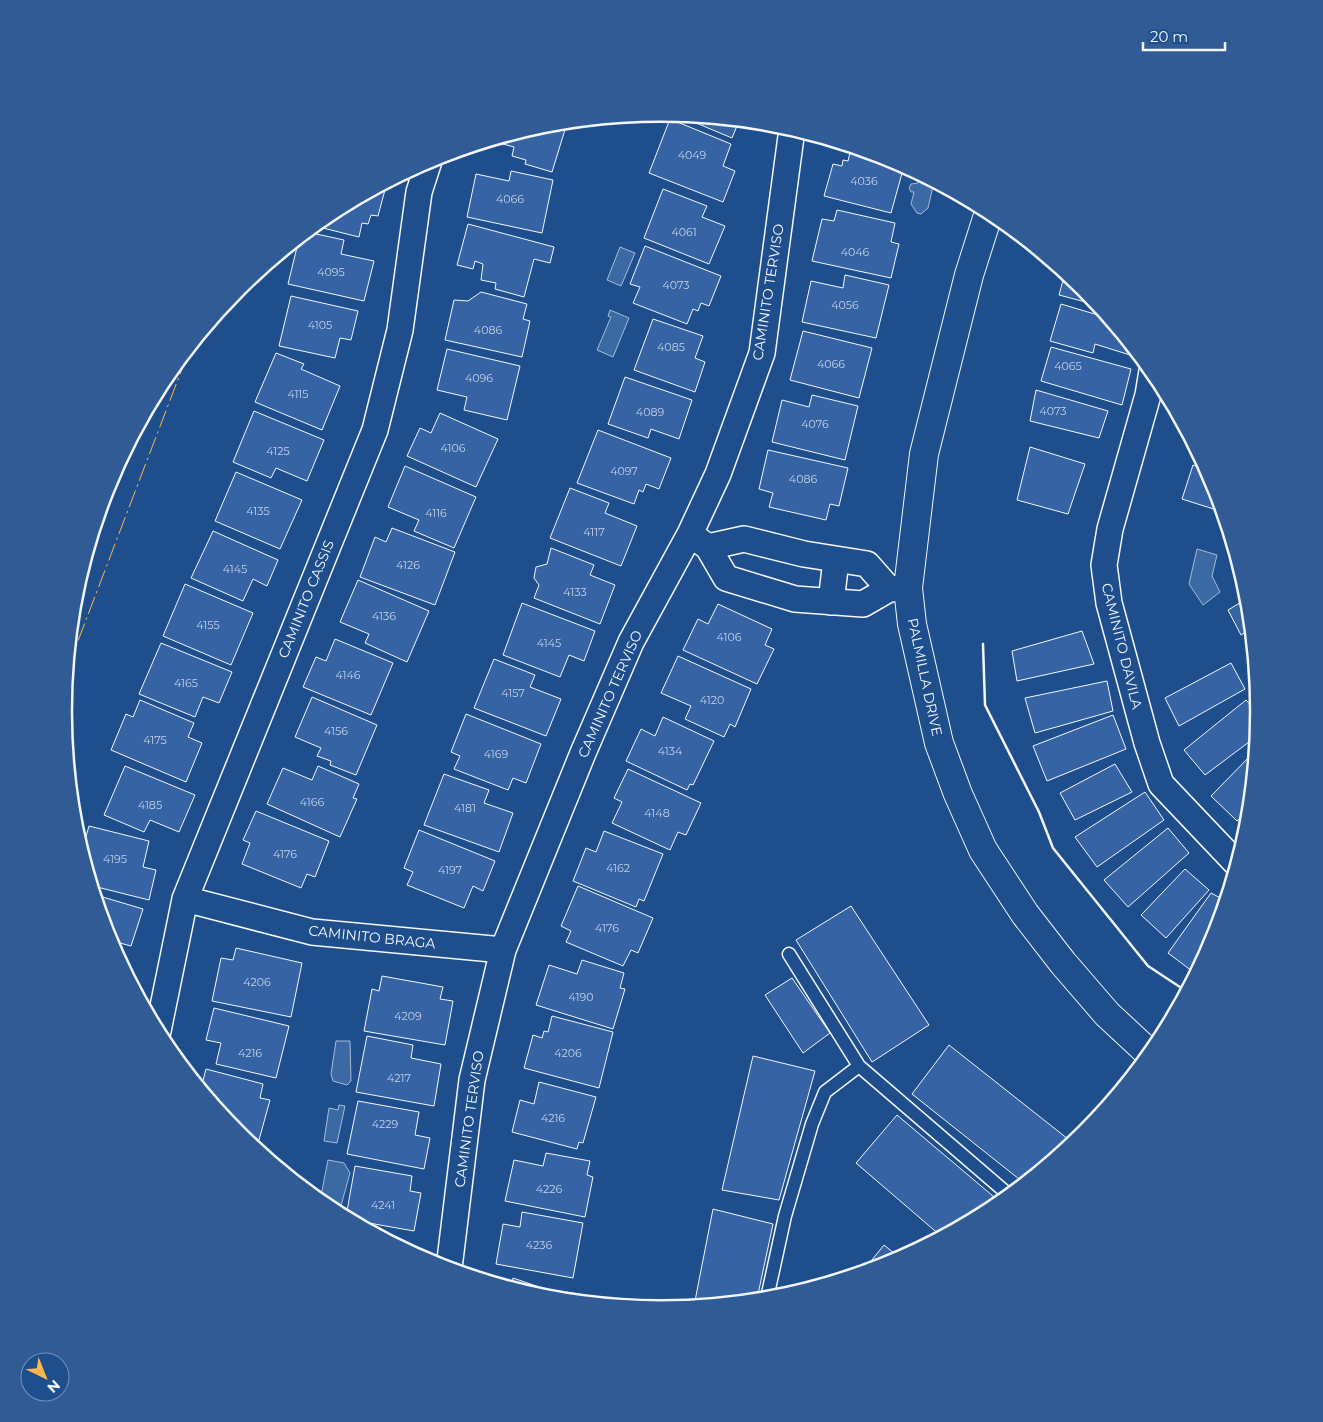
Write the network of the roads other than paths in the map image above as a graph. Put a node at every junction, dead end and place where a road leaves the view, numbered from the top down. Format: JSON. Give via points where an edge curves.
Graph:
{"nodes":[{"id":1,"x":791,"y":137,"type":"edge"},
{"id":2,"x":426,"y":172,"type":"edge"},
{"id":3,"x":987,"y":220,"type":"edge"},
{"id":4,"x":1150,"y":383,"type":"edge"},
{"id":5,"x":699,"y":540,"type":"junction"},
{"id":6,"x":836,"y":560,"type":"junction"},
{"id":7,"x":899,"y":588,"type":"junction"},
{"id":8,"x":831,"y":602,"type":"junction"},
{"id":9,"x":1231,"y":858,"type":"edge"},
{"id":10,"x":185,"y":899,"type":"junction"},
{"id":11,"x":503,"y":950,"type":"junction"},
{"id":12,"x":789,"y":954,"type":"dead end"},
{"id":13,"x":160,"y":1020,"type":"edge"},
{"id":14,"x":1144,"y":1048,"type":"edge"},
{"id":15,"x":859,"y":1066,"type":"junction"},
{"id":16,"x":1003,"y":1190,"type":"edge"},
{"id":17,"x":450,"y":1260,"type":"edge"},
{"id":18,"x":769,"y":1290,"type":"edge"}],
"edges":[{"from":1,"to":5,"type":"street","name":"CAMINITO TERVISO","via":[[762,353],[718,474]]},
{"from":2,"to":10,"type":"street","name":"CAMINITO CASSIS","via":[[419,192],[400,330],[375,430]]},
{"from":3,"to":7,"type":"street","name":"PALMILLA DRIVE","via":[[924,454]]},
{"from":4,"to":9,"type":"street","name":"CAMINITO DAVILA","via":[[1110,529],[1104,565],[1109,603],[1161,784]]},
{"from":5,"to":6,"type":"street","via":[[744,539]]},
{"from":5,"to":8,"type":"street","via":[[726,578],[794,600]]},
{"from":5,"to":11,"type":"street","name":"CAMINITO TERVISO","via":[[631,642]]},
{"from":6,"to":7,"type":"street","via":[[866,564]]},
{"from":6,"to":8,"type":"street"},
{"from":7,"to":8,"type":"street","via":[[864,604]]},
{"from":7,"to":14,"type":"street","name":"PALMILLA DRIVE","via":[[912,624],[940,743],[983,850],[1025,914],[1064,963],[1107,1014]]},
{"from":10,"to":11,"type":"street","name":"CAMINITO BRAGA","via":[[312,932]]},
{"from":10,"to":13,"type":"street","name":"CAMINITO CASSIS"},
{"from":11,"to":17,"type":"street","name":"CAMINITO TERVISO","via":[[472,1080]]},
{"from":12,"to":15,"type":"lane"},
{"from":15,"to":16,"type":"lane"},
{"from":15,"to":18,"type":"lane","via":[[825,1092],[812,1124],[785,1216]]}]}
